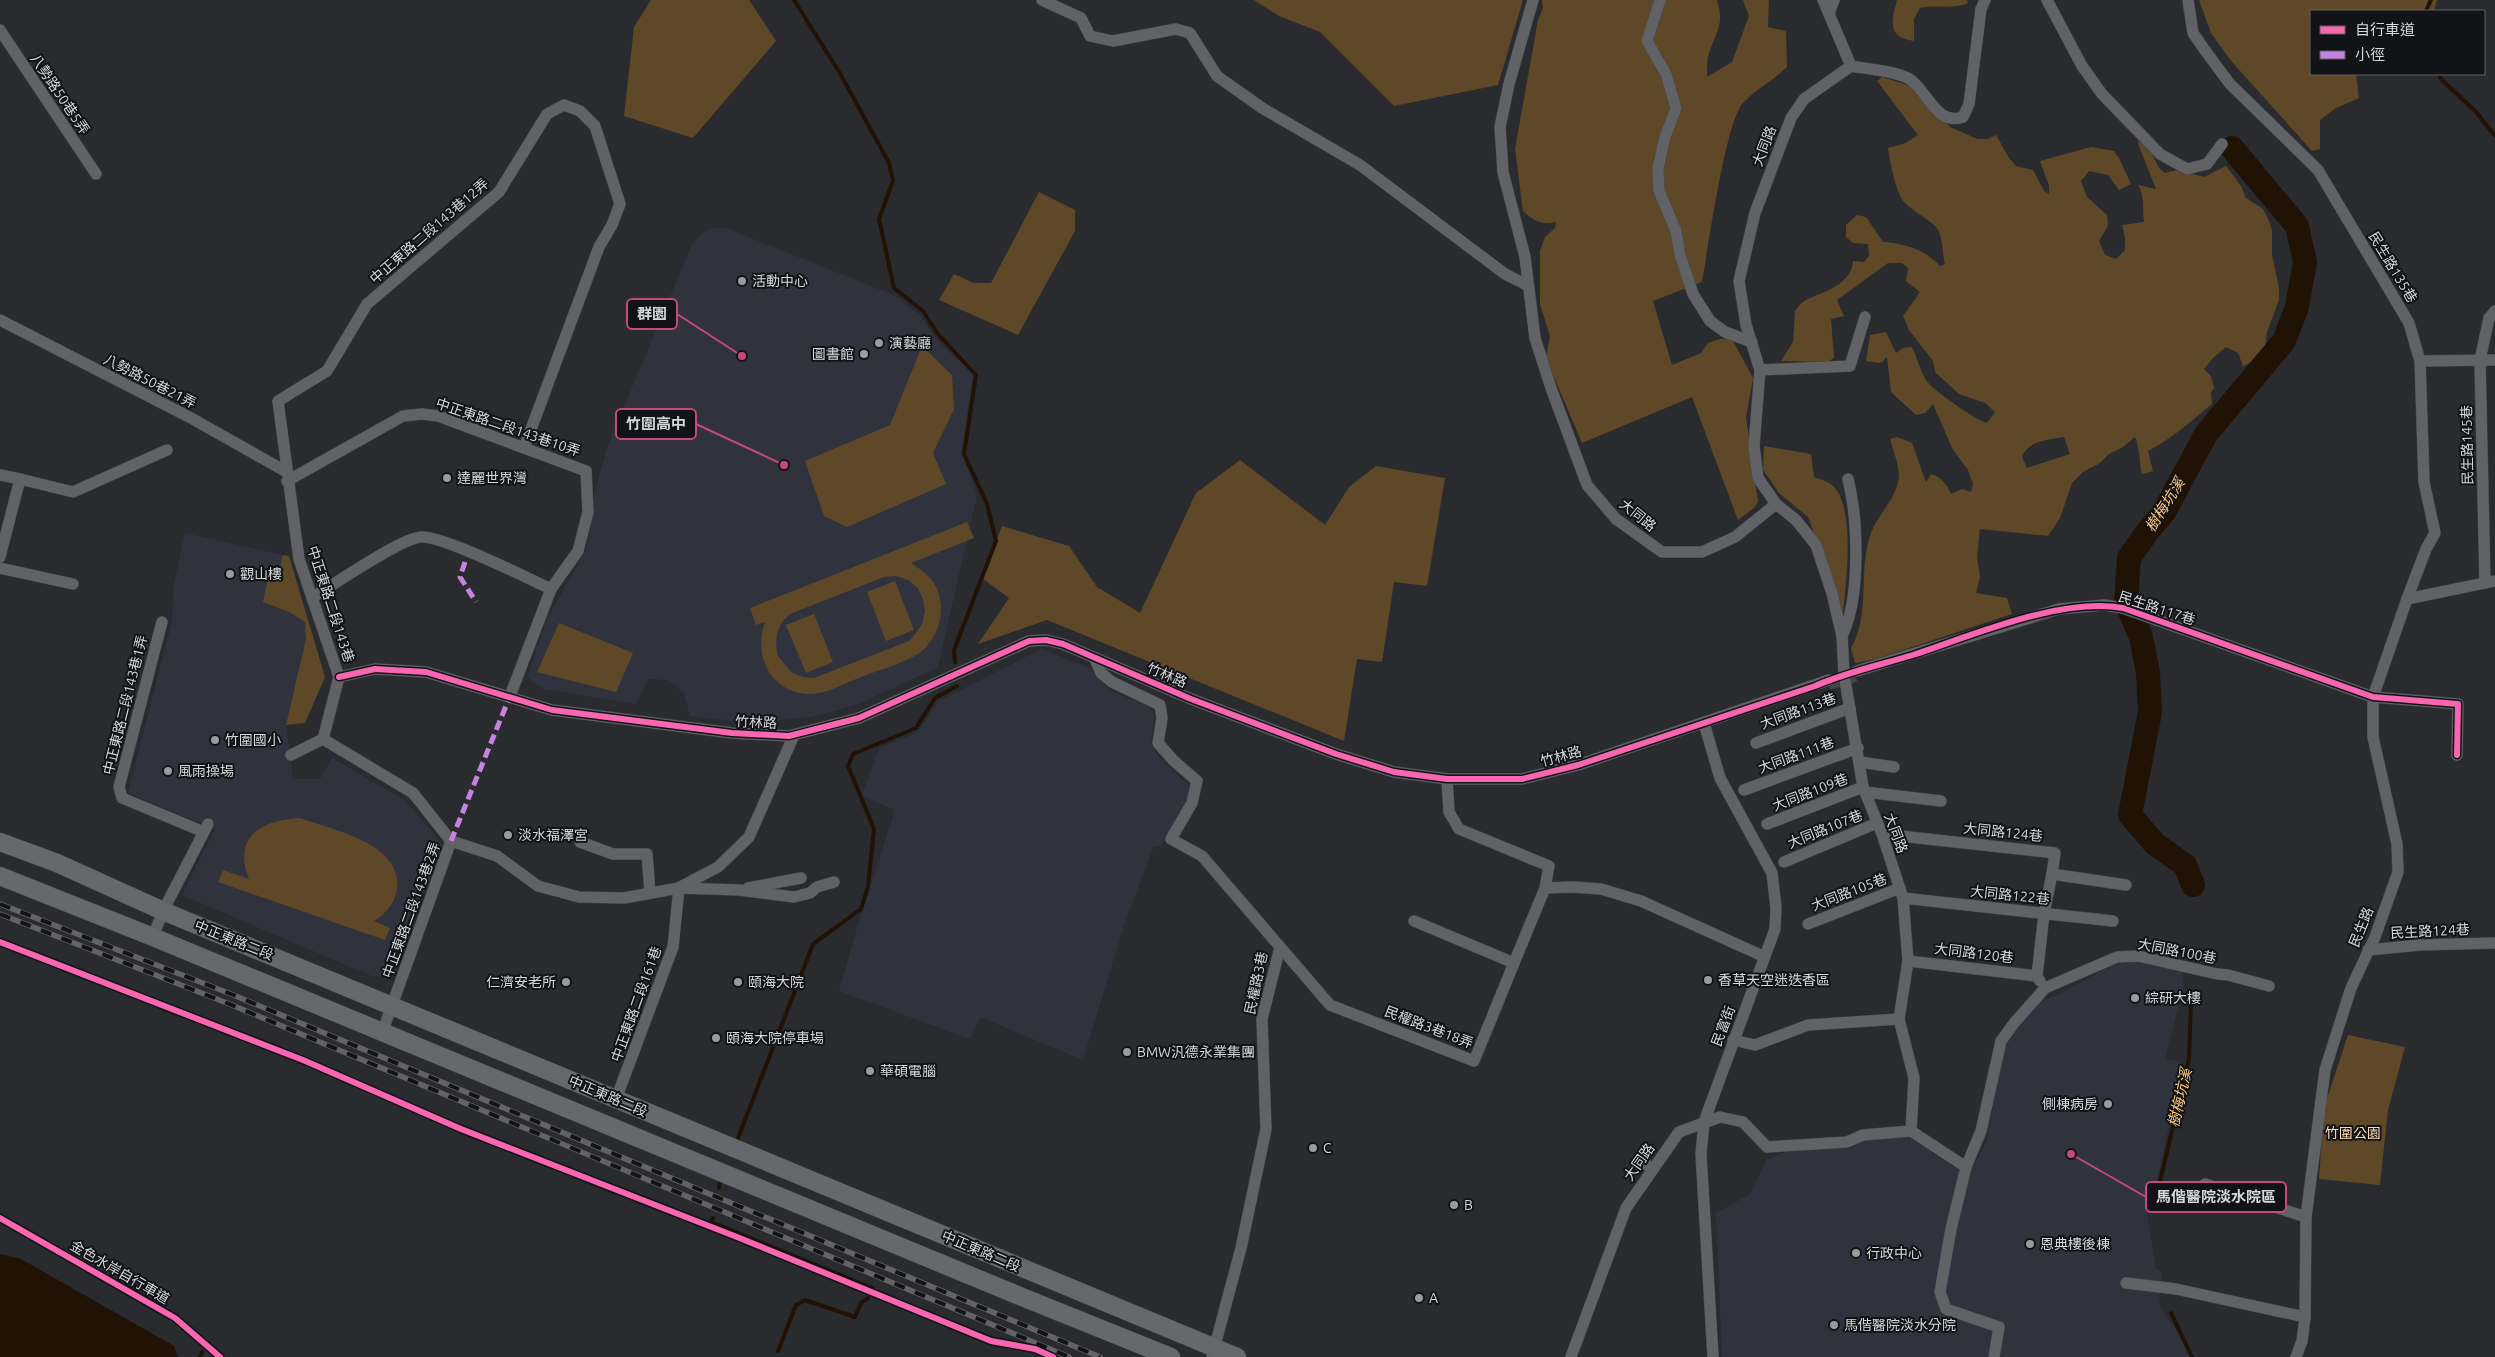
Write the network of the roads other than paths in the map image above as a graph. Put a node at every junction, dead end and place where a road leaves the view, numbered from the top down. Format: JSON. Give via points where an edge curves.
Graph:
{"nodes":[{"id":1,"x":1042,"y":0,"type":"edge"},
{"id":2,"x":1533,"y":0,"type":"edge"},
{"id":3,"x":1660,"y":0,"type":"edge"},
{"id":4,"x":1823,"y":0,"type":"edge"},
{"id":5,"x":1834,"y":0,"type":"edge"},
{"id":6,"x":1985,"y":0,"type":"edge"},
{"id":7,"x":2047,"y":0,"type":"edge"},
{"id":8,"x":2188,"y":0,"type":"edge"},
{"id":9,"x":1829,"y":14,"type":"junction"},
{"id":10,"x":0,"y":30,"type":"edge"},
{"id":11,"x":1851,"y":66,"type":"junction"},
{"id":12,"x":2222,"y":144,"type":"dead end"},
{"id":13,"x":96,"y":174,"type":"dead end"},
{"id":14,"x":1527,"y":285,"type":"junction"},
{"id":15,"x":2495,"y":311,"type":"edge"},
{"id":16,"x":1865,"y":317,"type":"dead end"},
{"id":17,"x":0,"y":320,"type":"edge"},
{"id":18,"x":1752,"y":342,"type":"junction"},
{"id":19,"x":2480,"y":360,"type":"junction"},
{"id":20,"x":2495,"y":360,"type":"edge"},
{"id":21,"x":2420,"y":361,"type":"junction"},
{"id":22,"x":1760,"y":370,"type":"junction"},
{"id":23,"x":524,"y":448,"type":"junction"},
{"id":24,"x":167,"y":450,"type":"dead end"},
{"id":25,"x":0,"y":474,"type":"edge"},
{"id":26,"x":286,"y":476,"type":"junction"},
{"id":27,"x":20,"y":479,"type":"junction"},
{"id":28,"x":1848,"y":479,"type":"dead end"},
{"id":29,"x":1776,"y":504,"type":"junction"},
{"id":30,"x":0,"y":557,"type":"edge"},
{"id":31,"x":0,"y":568,"type":"edge"},
{"id":32,"x":2490,"y":582,"type":"edge"},
{"id":33,"x":73,"y":584,"type":"dead end"},
{"id":34,"x":551,"y":589,"type":"junction"},
{"id":35,"x":312,"y":598,"type":"junction"},
{"id":36,"x":2407,"y":599,"type":"junction"},
{"id":37,"x":162,"y":622,"type":"dead end"},
{"id":38,"x":1842,"y":636,"type":"junction"},
{"id":39,"x":1094,"y":657,"type":"junction"},
{"id":40,"x":1857,"y":673,"type":"tunnel mouth"},
{"id":41,"x":339,"y":677,"type":"junction"},
{"id":42,"x":1829,"y":682,"type":"tunnel mouth"},
{"id":43,"x":510,"y":696,"type":"junction"},
{"id":44,"x":2373,"y":697,"type":"junction"},
{"id":45,"x":1850,"y":708,"type":"junction"},
{"id":46,"x":1704,"y":723,"type":"junction"},
{"id":47,"x":794,"y":736,"type":"junction"},
{"id":48,"x":323,"y":739,"type":"junction"},
{"id":49,"x":1756,"y":743,"type":"dead end"},
{"id":50,"x":1858,"y":748,"type":"junction"},
{"id":51,"x":291,"y":755,"type":"dead end"},
{"id":52,"x":2456,"y":755,"type":"dead end"},
{"id":53,"x":1860,"y":762,"type":"junction"},
{"id":54,"x":1894,"y":767,"type":"dead end"},
{"id":55,"x":1447,"y":779,"type":"junction"},
{"id":56,"x":1744,"y":790,"type":"dead end"},
{"id":57,"x":1864,"y":790,"type":"junction"},
{"id":58,"x":1941,"y":801,"type":"dead end"},
{"id":59,"x":1767,"y":824,"type":"dead end"},
{"id":60,"x":1880,"y":829,"type":"junction"},
{"id":61,"x":451,"y":841,"type":"junction"},
{"id":62,"x":0,"y":842,"type":"edge"},
{"id":63,"x":580,"y":842,"type":"dead end"},
{"id":64,"x":1784,"y":862,"type":"dead end"},
{"id":65,"x":2052,"y":874,"type":"junction"},
{"id":66,"x":0,"y":876,"type":"edge"},
{"id":67,"x":801,"y":878,"type":"dead end"},
{"id":68,"x":834,"y":882,"type":"dead end"},
{"id":69,"x":2126,"y":885,"type":"dead end"},
{"id":70,"x":679,"y":888,"type":"junction"},
{"id":71,"x":1545,"y":888,"type":"junction"},
{"id":72,"x":739,"y":890,"type":"junction"},
{"id":73,"x":650,"y":893,"type":"junction"},
{"id":74,"x":1902,"y":893,"type":"junction"},
{"id":75,"x":163,"y":911,"type":"junction"},
{"id":76,"x":2044,"y":914,"type":"junction"},
{"id":77,"x":1414,"y":921,"type":"dead end"},
{"id":78,"x":2113,"y":922,"type":"dead end"},
{"id":79,"x":1808,"y":924,"type":"dead end"},
{"id":80,"x":153,"y":937,"type":"junction"},
{"id":81,"x":2495,"y":943,"type":"edge"},
{"id":82,"x":1280,"y":947,"type":"junction"},
{"id":83,"x":2368,"y":950,"type":"junction"},
{"id":84,"x":1765,"y":957,"type":"junction"},
{"id":85,"x":1908,"y":961,"type":"junction"},
{"id":86,"x":1514,"y":963,"type":"junction"},
{"id":87,"x":2037,"y":976,"type":"junction"},
{"id":88,"x":2269,"y":986,"type":"dead end"},
{"id":89,"x":2044,"y":988,"type":"junction"},
{"id":90,"x":393,"y":1006,"type":"junction"},
{"id":91,"x":1899,"y":1019,"type":"junction"},
{"id":92,"x":382,"y":1032,"type":"junction"},
{"id":93,"x":1733,"y":1040,"type":"junction"},
{"id":94,"x":616,"y":1099,"type":"junction"},
{"id":95,"x":1704,"y":1122,"type":"junction"},
{"id":96,"x":1911,"y":1131,"type":"junction"},
{"id":97,"x":1639,"y":1159,"type":"dead end"},
{"id":98,"x":1966,"y":1167,"type":"junction"},
{"id":99,"x":1652,"y":1169,"type":"junction"},
{"id":100,"x":2205,"y":1184,"type":"dead end"},
{"id":101,"x":2306,"y":1217,"type":"junction"},
{"id":102,"x":2126,"y":1283,"type":"dead end"},
{"id":103,"x":2304,"y":1317,"type":"junction"},
{"id":104,"x":1214,"y":1352,"type":"edge"},
{"id":105,"x":1171,"y":1357,"type":"edge"},
{"id":106,"x":1237,"y":1357,"type":"edge"},
{"id":107,"x":1571,"y":1357,"type":"edge"},
{"id":108,"x":1713,"y":1357,"type":"edge"},
{"id":109,"x":1994,"y":1357,"type":"edge"},
{"id":110,"x":2296,"y":1357,"type":"edge"}],
"edges":[{"from":1,"to":14,"type":"street","via":[[1081,18],[1090,36],[1113,41],[1176,29],[1190,33],[1217,76],[1262,108],[1360,165],[1505,274]]},
{"from":2,"to":14,"type":"street","name":"大同路","via":[[1500,127],[1504,172],[1525,257]]},
{"from":3,"to":18,"type":"street","via":[[1647,41],[1666,74],[1676,108],[1664,138],[1658,168],[1658,191],[1676,232],[1693,294],[1710,321],[1725,332]]},
{"from":4,"to":9,"type":"street"},
{"from":5,"to":9,"type":"street"},
{"from":6,"to":11,"type":"street","via":[[1980,9],[1969,104],[1963,117],[1954,120],[1944,117],[1910,80]]},
{"from":7,"to":12,"type":"street","via":[[2082,66],[2097,87],[2160,154],[2187,169],[2207,164]]},
{"from":8,"to":21,"type":"street","name":"民生路135巷","via":[[2193,33],[2230,84],[2318,170],[2409,323]]},
{"from":9,"to":11,"type":"street"},
{"from":10,"to":13,"type":"street","name":"八勢路50巷5弄"},
{"from":11,"to":18,"type":"street","name":"大同路","via":[[1804,99],[1790,118],[1755,213],[1739,281]]},
{"from":14,"to":29,"type":"street","name":"大同路","via":[[1536,338],[1551,388],[1587,485],[1616,519],[1662,552],[1702,552],[1735,537]]},
{"from":15,"to":19,"type":"street","name":"民生路145巷","via":[[2489,318]]},
{"from":16,"to":22,"type":"street","via":[[1850,366]]},
{"from":17,"to":26,"type":"street","name":"八勢路50巷21弄","via":[[191,418]]},
{"from":18,"to":22,"type":"street","name":"大同路"},
{"from":19,"to":20,"type":"street"},
{"from":19,"to":21,"type":"street"},
{"from":19,"to":32,"type":"street","name":"民生路145巷"},
{"from":21,"to":36,"type":"street","name":"民生路135巷","via":[[2424,482],[2435,533]]},
{"from":22,"to":29,"type":"street","name":"大同路","via":[[1754,446],[1758,478]]},
{"from":23,"to":26,"type":"street","name":"中正東路二段143巷10弄","via":[[438,416],[403,416]]},
{"from":23,"to":26,"type":"street","name":"中正東路二段143巷12弄","via":[[599,246],[620,204],[595,126],[580,111],[564,105],[547,114],[499,192],[367,304],[327,371],[278,400]]},
{"from":23,"to":34,"type":"street","name":"中正東路二段143巷10弄","via":[[586,471],[588,512],[578,551]]},
{"from":24,"to":27,"type":"street","via":[[73,492]]},
{"from":25,"to":27,"type":"street"},
{"from":26,"to":35,"type":"street","name":"中正東路二段143巷","via":[[299,559]]},
{"from":27,"to":30,"type":"street"},
{"from":28,"to":38,"type":"street","via":[[1853,497],[1855,564],[1852,604]]},
{"from":29,"to":38,"type":"street","name":"大同路","via":[[1796,520],[1816,545]]},
{"from":31,"to":33,"type":"street"},
{"from":32,"to":36,"type":"street"},
{"from":34,"to":35,"type":"street","via":[[441,540],[421,536],[401,544]]},
{"from":34,"to":43,"type":"street"},
{"from":35,"to":41,"type":"street","name":"中正東路二段143巷"},
{"from":36,"to":44,"type":"street","name":"民生路"},
{"from":37,"to":75,"type":"street","name":"中正東路二段143巷1弄","via":[[120,787],[122,798],[206,828]]},
{"from":38,"to":45,"type":"street","name":"大同路"},
{"from":39,"to":47,"type":"street","name":"竹林路","via":[[1046,640],[1029,641],[859,718]]},
{"from":39,"to":55,"type":"street","name":"竹林路","via":[[1336,754],[1394,772]]},
{"from":39,"to":82,"type":"street","name":"民權路3巷","via":[[1101,673],[1112,682],[1160,705],[1162,718],[1158,743],[1196,781],[1192,802],[1170,839],[1202,856]]},
{"from":40,"to":44,"type":"street","name":"民生路117巷","via":[[2059,609],[2104,605],[2124,609]]},
{"from":41,"to":43,"type":"street","name":"竹林路","via":[[376,669],[426,672]]},
{"from":41,"to":48,"type":"street","name":"中正東路二段143巷"},
{"from":42,"to":46,"type":"street","name":"竹林路"},
{"from":43,"to":47,"type":"street","name":"竹林路","via":[[552,710],[732,733]]},
{"from":44,"to":52,"type":"street","name":"民生路117巷","via":[[2458,704]]},
{"from":44,"to":83,"type":"street","name":"民生路","via":[[2373,737],[2397,844],[2398,872]]},
{"from":45,"to":49,"type":"street","name":"大同路113巷"},
{"from":45,"to":50,"type":"street","name":"大同路"},
{"from":46,"to":55,"type":"street","name":"竹林路","via":[[1522,780]]},
{"from":46,"to":84,"type":"street","name":"民富街","via":[[1720,778],[1772,873],[1775,929]]},
{"from":47,"to":70,"type":"street","via":[[748,837],[718,867]]},
{"from":48,"to":51,"type":"street"},
{"from":48,"to":61,"type":"street","name":"中正東路二段143巷2弄","via":[[413,792]]},
{"from":50,"to":53,"type":"street","name":"大同路"},
{"from":50,"to":56,"type":"street","name":"大同路111巷"},
{"from":53,"to":54,"type":"street"},
{"from":53,"to":57,"type":"street","name":"大同路"},
{"from":55,"to":71,"type":"street","via":[[1449,812],[1459,829],[1549,866]]},
{"from":57,"to":58,"type":"street"},
{"from":57,"to":59,"type":"street","name":"大同路109巷"},
{"from":57,"to":60,"type":"street","name":"大同路"},
{"from":60,"to":64,"type":"street","name":"大同路107巷"},
{"from":60,"to":65,"type":"street","name":"大同路124巷","via":[[2055,852]]},
{"from":60,"to":74,"type":"street","name":"大同路"},
{"from":61,"to":73,"type":"street","via":[[497,856],[538,886],[579,897],[624,898]]},
{"from":61,"to":90,"type":"street","name":"中正東路二段143巷2弄"},
{"from":62,"to":75,"type":"main road","name":"中正東路二段","via":[[57,862]]},
{"from":63,"to":73,"type":"street","via":[[612,854],[647,854]]},
{"from":65,"to":69,"type":"street"},
{"from":65,"to":76,"type":"street"},
{"from":66,"to":80,"type":"main road","name":"中正東路二段"},
{"from":67,"to":72,"type":"street"},
{"from":68,"to":72,"type":"street","via":[[794,897]]},
{"from":70,"to":72,"type":"street"},
{"from":70,"to":73,"type":"street"},
{"from":70,"to":94,"type":"street","name":"中正東路二段161巷","via":[[673,947]]},
{"from":71,"to":84,"type":"street","via":[[1601,890],[1641,901]]},
{"from":71,"to":86,"type":"street"},
{"from":74,"to":76,"type":"street","name":"大同路122巷"},
{"from":74,"to":79,"type":"street","name":"大同路105巷"},
{"from":74,"to":85,"type":"street","name":"大同路"},
{"from":75,"to":80,"type":"street"},
{"from":75,"to":90,"type":"main road","name":"中正東路二段"},
{"from":76,"to":78,"type":"street","name":"大同路122巷"},
{"from":76,"to":87,"type":"street"},
{"from":77,"to":86,"type":"street"},
{"from":80,"to":92,"type":"main road","name":"中正東路二段"},
{"from":81,"to":83,"type":"street","name":"民生路124巷"},
{"from":82,"to":86,"type":"street","name":"民權路3巷18弄","via":[[1330,1005],[1474,1061]]},
{"from":82,"to":104,"type":"street","name":"民權路3巷","via":[[1262,1019],[1266,1129],[1241,1248]]},
{"from":83,"to":101,"type":"street","name":"民生路","via":[[2351,988],[2325,1070]]},
{"from":84,"to":93,"type":"street","name":"民富街"},
{"from":85,"to":87,"type":"street","name":"大同路120巷"},
{"from":85,"to":91,"type":"street","name":"大同路"},
{"from":87,"to":89,"type":"street"},
{"from":88,"to":89,"type":"street","name":"大同路100巷","via":[[2228,974],[2124,956]]},
{"from":89,"to":98,"type":"street","name":"大同路100巷","via":[[2001,1041],[1981,1131]]},
{"from":90,"to":92,"type":"street","name":"中正東路二段143巷2弄"},
{"from":90,"to":94,"type":"main road","name":"中正東路二段"},
{"from":91,"to":93,"type":"street","via":[[1808,1025],[1755,1045]]},
{"from":91,"to":96,"type":"street","name":"大同路","via":[[1914,1078]]},
{"from":92,"to":105,"type":"main road","name":"中正東路二段"},
{"from":93,"to":95,"type":"street","name":"民富街"},
{"from":94,"to":104,"type":"main road","name":"中正東路二段"},
{"from":95,"to":96,"type":"street","name":"大同路","via":[[1720,1117],[1743,1122],[1767,1147],[1848,1142],[1863,1135]]},
{"from":95,"to":99,"type":"street","name":"大同路","via":[[1679,1132]]},
{"from":95,"to":108,"type":"street","name":"民富街","via":[[1701,1154]]},
{"from":96,"to":98,"type":"street"},
{"from":97,"to":99,"type":"street"},
{"from":98,"to":109,"type":"street","via":[[1940,1292],[1946,1309],[1999,1327]]},
{"from":99,"to":107,"type":"street","name":"大同路","via":[[1626,1208]]},
{"from":100,"to":101,"type":"street"},
{"from":101,"to":103,"type":"street","name":"民生路"},
{"from":102,"to":103,"type":"street","via":[[2176,1289]]},
{"from":103,"to":110,"type":"street","name":"民生路","via":[[2302,1341]]},
{"from":104,"to":106,"type":"main road","name":"中正東路二段"}]}
